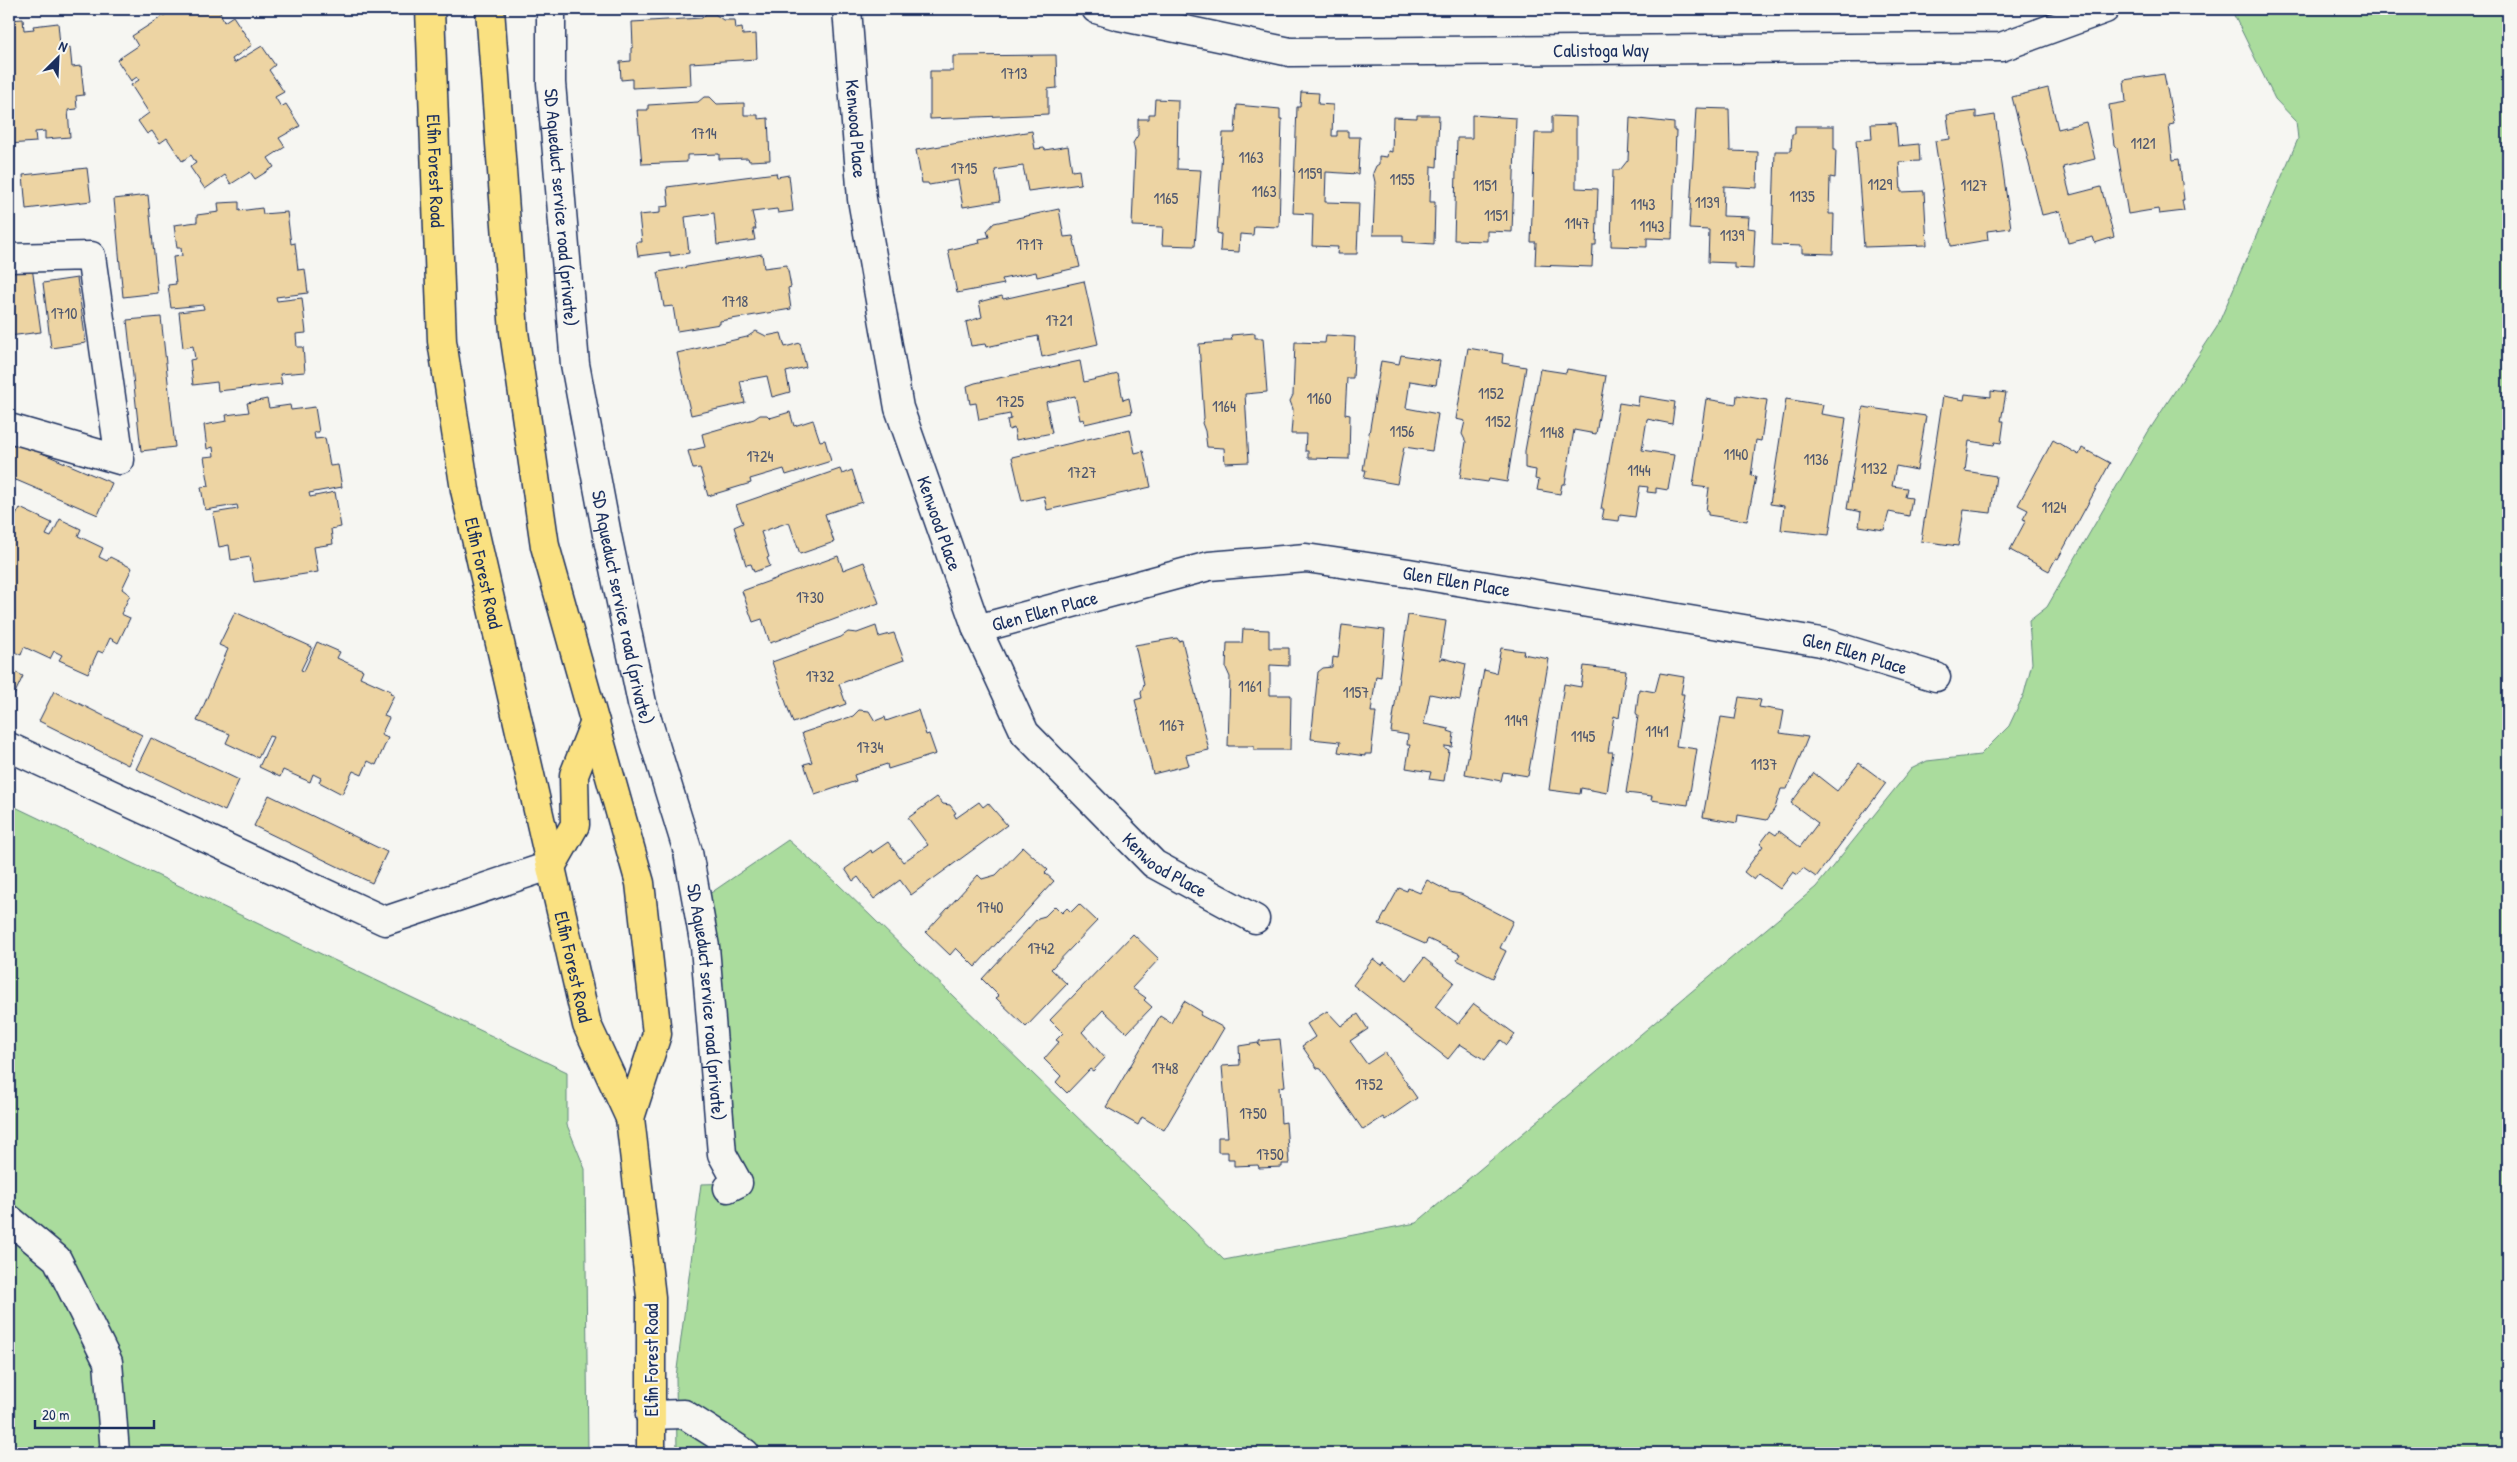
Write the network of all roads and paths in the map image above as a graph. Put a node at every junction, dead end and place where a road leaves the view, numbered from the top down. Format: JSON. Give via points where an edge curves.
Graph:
{"nodes":[{"id":1,"x":430,"y":9,"type":"edge"},
{"id":2,"x":490,"y":9,"type":"edge"},
{"id":3,"x":550,"y":9,"type":"edge"},
{"id":4,"x":847,"y":9,"type":"edge"},
{"id":5,"x":1096,"y":9,"type":"edge"},
{"id":6,"x":2105,"y":9,"type":"edge"},
{"id":7,"x":9,"y":258,"type":"edge"},
{"id":8,"x":9,"y":428,"type":"edge"},
{"id":9,"x":978,"y":629,"type":"junction"},
{"id":10,"x":1936,"y":677,"type":"dead end"},
{"id":11,"x":595,"y":722,"type":"junction"},
{"id":12,"x":9,"y":748,"type":"edge"},
{"id":13,"x":552,"y":865,"type":"junction"},
{"id":14,"x":1255,"y":919,"type":"dead end"},
{"id":15,"x":630,"y":1118,"type":"junction"},
{"id":16,"x":728,"y":1188,"type":"dead end"},
{"id":17,"x":9,"y":1219,"type":"edge"},
{"id":18,"x":650,"y":1416,"type":"junction"},
{"id":19,"x":115,"y":1453,"type":"edge"},
{"id":20,"x":651,"y":1453,"type":"edge"},
{"id":21,"x":745,"y":1453,"type":"edge"}],
"edges":[{"from":1,"to":13,"type":"main road","name":"Elfin Forest Road","via":[[442,341],[465,490]]},
{"from":2,"to":11,"type":"main road","name":"Elfin Forest Road","via":[[514,332],[536,488],[545,546]]},
{"from":3,"to":16,"type":"street","name":"SD Aqueduct service road (private)","via":[[551,83],[575,364],[642,703],[688,852],[705,947],[722,1154],[738,1183]]},
{"from":4,"to":9,"type":"street","name":"Kenwood Place","via":[[862,199],[899,408]]},
{"from":5,"to":6,"type":"street","name":"Calistoga Way","via":[[1300,52],[2001,47]]},
{"from":7,"to":8,"type":"street","via":[[91,256],[120,460]]},
{"from":9,"to":10,"type":"street","name":"Glen Ellen Place","via":[[1209,566],[1306,558],[1409,572],[1821,642]]},
{"from":9,"to":14,"type":"street","name":"Kenwood Place","via":[[1025,733],[1154,864]]},
{"from":11,"to":13,"type":"main road","via":[[574,776],[575,825]]},
{"from":11,"to":15,"type":"main road","name":"Elfin Forest Road","via":[[640,883],[657,1034]]},
{"from":12,"to":13,"type":"street","via":[[385,922]]},
{"from":13,"to":15,"type":"main road","name":"Elfin Forest Road","via":[[587,1024]]},
{"from":15,"to":18,"type":"main road","name":"Elfin Forest Road","via":[[651,1297]]},
{"from":17,"to":19,"type":"street","via":[[57,1259],[108,1362]]},
{"from":18,"to":20,"type":"main road","name":"Elfin Forest Road"},
{"from":18,"to":21,"type":"street","via":[[684,1414]]}]}
